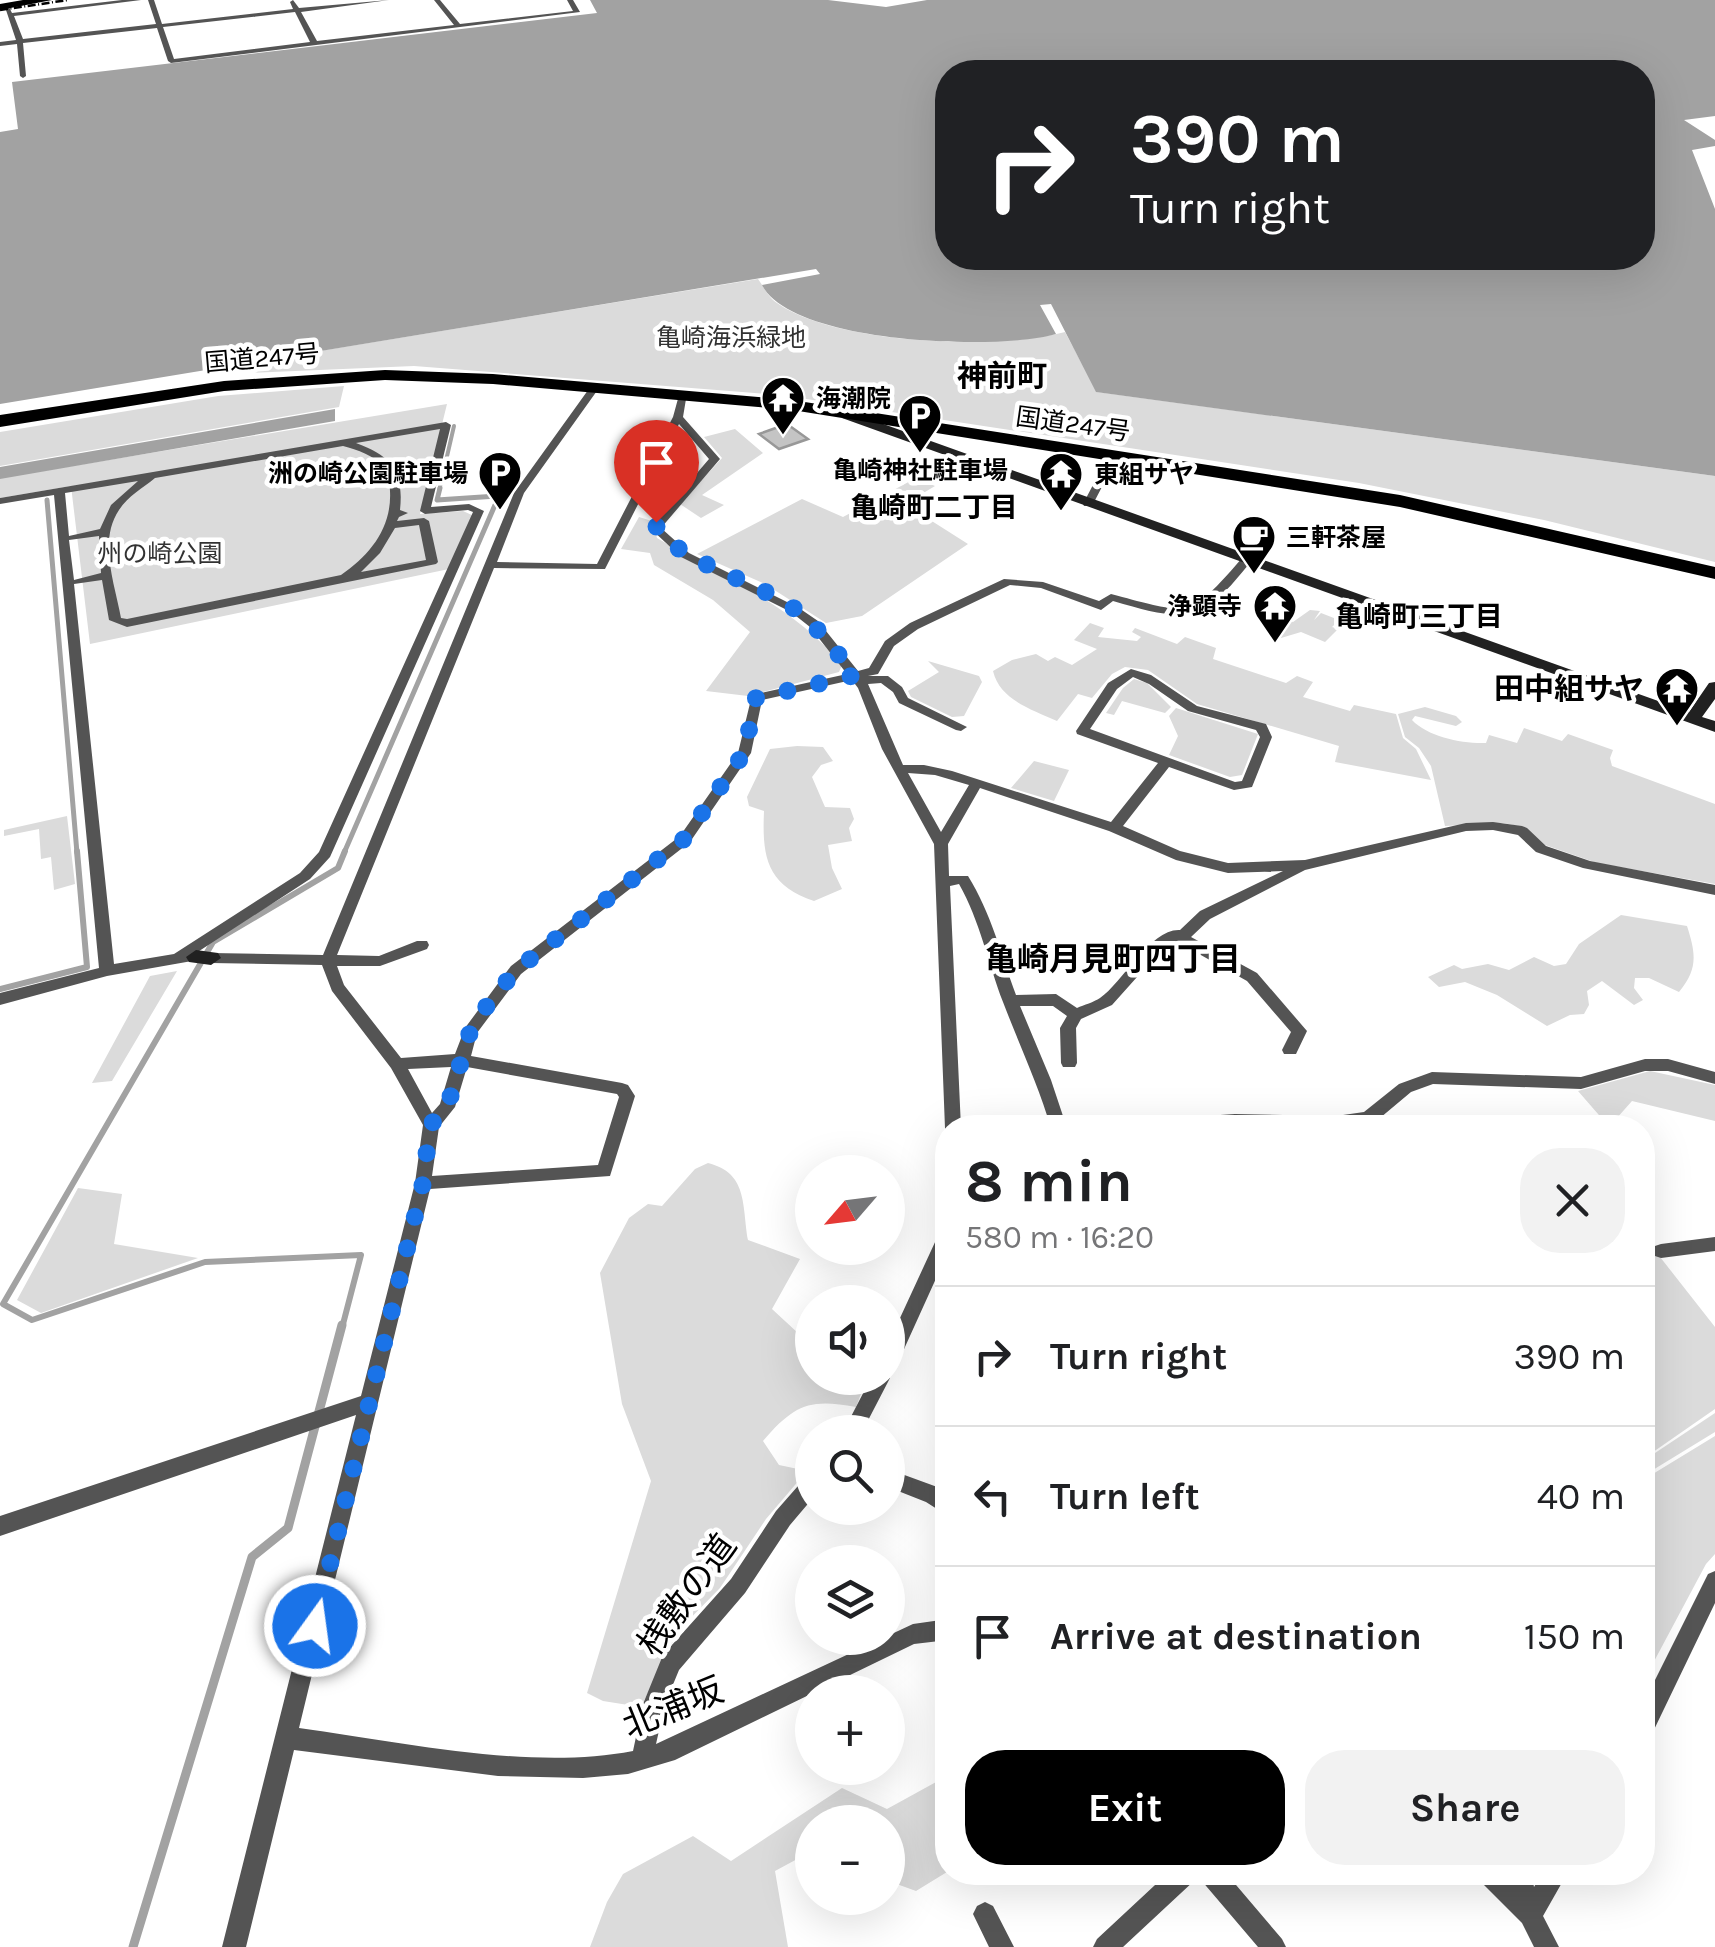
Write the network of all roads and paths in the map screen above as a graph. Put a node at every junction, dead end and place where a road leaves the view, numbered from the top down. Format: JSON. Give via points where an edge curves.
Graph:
{"nodes":[{"id":1,"x":26,"y":0,"type":"edge"},
{"id":2,"x":46,"y":0,"type":"edge"},
{"id":3,"x":138,"y":0,"type":"edge"},
{"id":4,"x":151,"y":0,"type":"edge"},
{"id":5,"x":292,"y":0,"type":"edge"},
{"id":6,"x":386,"y":0,"type":"edge"},
{"id":7,"x":438,"y":0,"type":"edge"},
{"id":8,"x":570,"y":0,"type":"edge"},
{"id":9,"x":4,"y":8,"type":"edge"},
{"id":10,"x":298,"y":10,"type":"junction"},
{"id":11,"x":158,"y":26,"type":"junction"},
{"id":12,"x":458,"y":26,"type":"junction"},
{"id":13,"x":20,"y":43,"type":"junction"},
{"id":14,"x":314,"y":43,"type":"junction"},
{"id":15,"x":0,"y":44,"type":"edge"},
{"id":16,"x":23,"y":76,"type":"dead end"},
{"id":17,"x":594,"y":388,"type":"junction"},
{"id":18,"x":684,"y":395,"type":"junction"},
{"id":19,"x":847,"y":415,"type":"junction"},
{"id":20,"x":678,"y":417,"type":"junction"},
{"id":21,"x":0,"y":421,"type":"edge"},
{"id":22,"x":1107,"y":454,"type":"junction"},
{"id":23,"x":59,"y":490,"type":"junction"},
{"id":24,"x":0,"y":501,"type":"edge"},
{"id":25,"x":1088,"y":504,"type":"junction"},
{"id":26,"x":396,"y":517,"type":"junction"},
{"id":27,"x":103,"y":532,"type":"junction"},
{"id":28,"x":73,"y":538,"type":"dead end"},
{"id":29,"x":1246,"y":560,"type":"junction"},
{"id":30,"x":490,"y":565,"type":"junction"},
{"id":31,"x":1715,"y":573,"type":"edge"},
{"id":32,"x":109,"y":575,"type":"junction"},
{"id":33,"x":346,"y":578,"type":"junction"},
{"id":34,"x":78,"y":582,"type":"dead end"},
{"id":35,"x":455,"y":600,"type":"junction"},
{"id":36,"x":858,"y":678,"type":"junction"},
{"id":37,"x":1715,"y":687,"type":"edge"},
{"id":38,"x":1692,"y":719,"type":"junction"},
{"id":39,"x":1715,"y":727,"type":"edge"},
{"id":40,"x":961,"y":728,"type":"dead end"},
{"id":41,"x":1166,"y":762,"type":"junction"},
{"id":42,"x":901,"y":768,"type":"junction"},
{"id":43,"x":974,"y":785,"type":"junction"},
{"id":44,"x":1114,"y":828,"type":"junction"},
{"id":45,"x":941,"y":844,"type":"junction"},
{"id":46,"x":1306,"y":865,"type":"junction"},
{"id":47,"x":944,"y":882,"type":"junction"},
{"id":48,"x":1715,"y":890,"type":"edge"},
{"id":49,"x":1182,"y":937,"type":"junction"},
{"id":50,"x":422,"y":945,"type":"dead end"},
{"id":51,"x":196,"y":957,"type":"junction"},
{"id":52,"x":328,"y":960,"type":"junction"},
{"id":53,"x":107,"y":972,"type":"junction"},
{"id":54,"x":0,"y":999,"type":"edge"},
{"id":55,"x":1010,"y":1001,"type":"junction"},
{"id":56,"x":1076,"y":1015,"type":"junction"},
{"id":57,"x":1290,"y":1050,"type":"dead end"},
{"id":58,"x":460,"y":1060,"type":"junction"},
{"id":59,"x":1068,"y":1063,"type":"dead end"},
{"id":60,"x":397,"y":1064,"type":"junction"},
{"id":61,"x":1715,"y":1078,"type":"edge"},
{"id":62,"x":953,"y":1115,"type":"edge"},
{"id":63,"x":1056,"y":1115,"type":"edge"},
{"id":64,"x":1372,"y":1115,"type":"edge"},
{"id":65,"x":430,"y":1125,"type":"junction"},
{"id":66,"x":423,"y":1183,"type":"junction"},
{"id":67,"x":1715,"y":1244,"type":"edge"},
{"id":68,"x":1661,"y":1251,"type":"dead end"},
{"id":69,"x":935,"y":1260,"type":"edge"},
{"id":70,"x":905,"y":1325,"type":"edge"},
{"id":71,"x":369,"y":1402,"type":"junction"},
{"id":72,"x":905,"y":1484,"type":"edge"},
{"id":73,"x":935,"y":1497,"type":"edge"},
{"id":74,"x":795,"y":1504,"type":"edge"},
{"id":75,"x":0,"y":1526,"type":"edge"},
{"id":76,"x":1715,"y":1581,"type":"edge"},
{"id":77,"x":1707,"y":1615,"type":"edge"},
{"id":78,"x":935,"y":1631,"type":"edge"},
{"id":79,"x":1655,"y":1707,"type":"edge"},
{"id":80,"x":288,"y":1738,"type":"junction"},
{"id":81,"x":642,"y":1758,"type":"junction"},
{"id":82,"x":1173,"y":1885,"type":"edge"},
{"id":83,"x":1220,"y":1885,"type":"edge"},
{"id":84,"x":1500,"y":1885,"type":"edge"},
{"id":85,"x":1522,"y":1885,"type":"edge"},
{"id":86,"x":1549,"y":1885,"type":"edge"},
{"id":87,"x":985,"y":1914,"type":"dead end"},
{"id":88,"x":1530,"y":1915,"type":"junction"},
{"id":89,"x":234,"y":1947,"type":"edge"},
{"id":90,"x":1002,"y":1947,"type":"edge"},
{"id":91,"x":1105,"y":1947,"type":"edge"},
{"id":92,"x":1274,"y":1947,"type":"edge"},
{"id":93,"x":1547,"y":1947,"type":"edge"}],
"edges":[{"from":1,"to":9,"type":"highway"},
{"from":2,"to":9,"type":"highway"},
{"from":3,"to":9,"type":"street"},
{"from":4,"to":11,"type":"street"},
{"from":5,"to":10,"type":"street"},
{"from":6,"to":10,"type":"street"},
{"from":7,"to":12,"type":"street"},
{"from":8,"to":12,"type":"street","via":[[577,12]]},
{"from":9,"to":13,"type":"street"},
{"from":10,"to":11,"type":"street"},
{"from":10,"to":14,"type":"street"},
{"from":11,"to":13,"type":"street"},
{"from":11,"to":14,"type":"street","via":[[171,61]]},
{"from":12,"to":14,"type":"street"},
{"from":13,"to":15,"type":"street"},
{"from":13,"to":16,"type":"street"},
{"from":17,"to":18,"type":"highway","name":"国道247号"},
{"from":17,"to":21,"type":"highway","name":"国道247号","via":[[346,376],[205,388]]},
{"from":17,"to":30,"type":"street","via":[[519,493]]},
{"from":18,"to":19,"type":"highway","name":"国道247号"},
{"from":18,"to":20,"type":"street"},
{"from":19,"to":22,"type":"highway","name":"国道247号"},
{"from":19,"to":25,"type":"street"},
{"from":20,"to":30,"type":"street","via":[[601,567]]},
{"from":20,"to":36,"type":"street","via":[[716,459],[656,522],[657,531],[684,555],[795,610]]},
{"from":22,"to":25,"type":"street"},
{"from":22,"to":31,"type":"highway","name":"国道247号","via":[[1456,512]]},
{"from":23,"to":24,"type":"street"},
{"from":23,"to":35,"type":"street","via":[[446,424],[424,511],[479,512]]},
{"from":23,"to":53,"type":"street"},
{"from":25,"to":29,"type":"street"},
{"from":26,"to":27,"type":"street","via":[[396,480],[386,462],[344,443],[149,478],[112,508]]},
{"from":26,"to":33,"type":"street","via":[[372,556]]},
{"from":26,"to":33,"type":"street","via":[[424,522],[432,562]]},
{"from":27,"to":28,"type":"street"},
{"from":27,"to":32,"type":"street"},
{"from":29,"to":36,"type":"street","via":[[1207,607],[1171,615],[1111,597],[1101,606],[1008,582],[914,626],[889,644],[874,671]]},
{"from":29,"to":38,"type":"street"},
{"from":30,"to":35,"type":"street"},
{"from":32,"to":33,"type":"street","via":[[115,620],[127,623]]},
{"from":32,"to":34,"type":"street"},
{"from":35,"to":51,"type":"street","via":[[325,854]]},
{"from":35,"to":52,"type":"street"},
{"from":36,"to":40,"type":"street","via":[[884,679],[903,700]]},
{"from":36,"to":42,"type":"street"},
{"from":36,"to":58,"type":"street","via":[[756,698],[744,753],[684,839],[516,970],[470,1032]]},
{"from":37,"to":38,"type":"street"},
{"from":38,"to":39,"type":"street"},
{"from":41,"to":41,"type":"street","via":[[1241,787],[1251,778],[1266,733],[1182,703],[1144,675],[1122,677],[1082,730]]},
{"from":41,"to":44,"type":"street"},
{"from":42,"to":43,"type":"street","via":[[917,766]]},
{"from":42,"to":45,"type":"street"},
{"from":43,"to":44,"type":"street"},
{"from":43,"to":45,"type":"street"},
{"from":44,"to":46,"type":"street","via":[[1210,866]]},
{"from":45,"to":47,"type":"street"},
{"from":46,"to":48,"type":"street","via":[[1493,826],[1522,831],[1542,848],[1588,865]]},
{"from":46,"to":49,"type":"street","via":[[1204,915]]},
{"from":47,"to":55,"type":"street","via":[[963,879],[975,897]]},
{"from":47,"to":62,"type":"street"},
{"from":49,"to":56,"type":"street","via":[[1175,934],[1106,1001]]},
{"from":49,"to":57,"type":"street","via":[[1252,977],[1294,1022],[1299,1032]]},
{"from":50,"to":52,"type":"street","via":[[388,960]]},
{"from":51,"to":52,"type":"street"},
{"from":51,"to":53,"type":"street"},
{"from":52,"to":60,"type":"street","via":[[337,987]]},
{"from":53,"to":54,"type":"street"},
{"from":55,"to":56,"type":"street","via":[[1056,1000]]},
{"from":55,"to":63,"type":"street"},
{"from":56,"to":59,"type":"street","via":[[1068,1028]]},
{"from":58,"to":60,"type":"street"},
{"from":58,"to":65,"type":"street","via":[[447,1108]]},
{"from":58,"to":66,"type":"street","via":[[622,1089],[626,1096],[604,1171]]},
{"from":60,"to":65,"type":"street"},
{"from":61,"to":64,"type":"street","via":[[1645,1064],[1581,1083],[1432,1078],[1404,1088]]},
{"from":65,"to":66,"type":"street"},
{"from":66,"to":71,"type":"street"},
{"from":67,"to":68,"type":"street"},
{"from":69,"to":70,"type":"street"},
{"from":71,"to":75,"type":"street"},
{"from":71,"to":80,"type":"street"},
{"from":72,"to":73,"type":"street"},
{"from":74,"to":81,"type":"street","name":"桟敷の道","via":[[738,1586],[671,1662]]},
{"from":76,"to":77,"type":"street"},
{"from":77,"to":79,"type":"street"},
{"from":78,"to":81,"type":"street","name":"北浦坂","via":[[872,1651],[667,1752]]},
{"from":80,"to":81,"type":"street","name":"北浦坂","via":[[511,1764],[570,1767]]},
{"from":80,"to":89,"type":"street"},
{"from":82,"to":91,"type":"street"},
{"from":83,"to":92,"type":"street"},
{"from":84,"to":88,"type":"street"},
{"from":85,"to":88,"type":"street"},
{"from":86,"to":88,"type":"street"},
{"from":87,"to":90,"type":"street"},
{"from":88,"to":93,"type":"street"}]}
